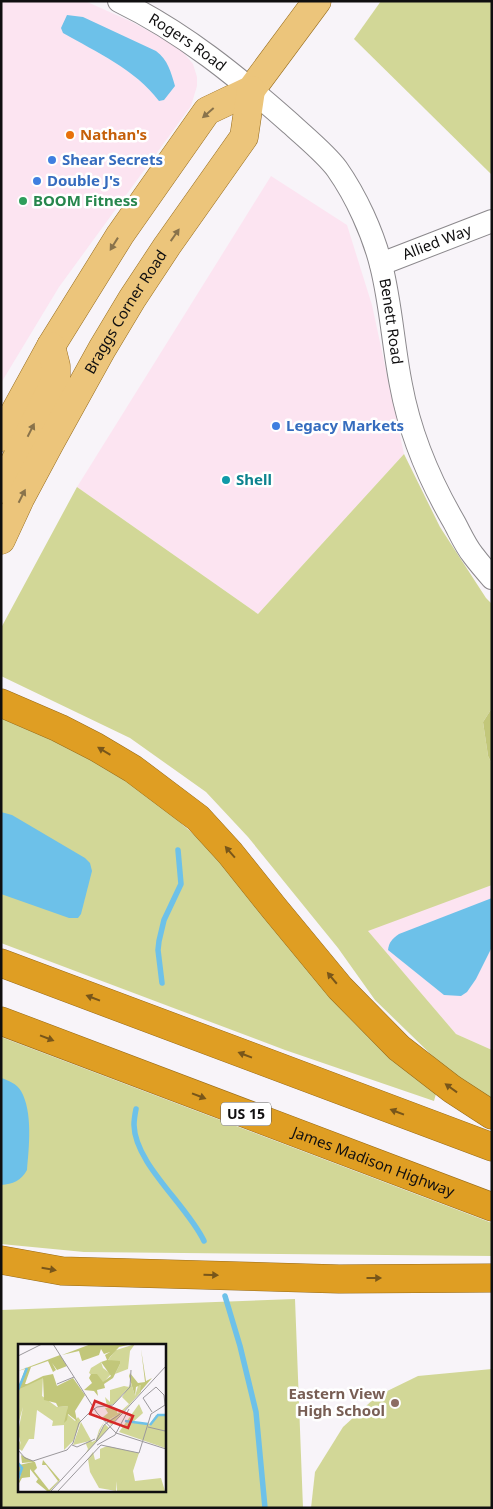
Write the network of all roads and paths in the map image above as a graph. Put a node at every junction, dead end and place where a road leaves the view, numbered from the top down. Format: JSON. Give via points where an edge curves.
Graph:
{"nodes":[{"id":1,"x":119,"y":1,"type":"edge"},
{"id":2,"x":317,"y":1,"type":"edge"},
{"id":3,"x":251,"y":90,"type":"junction"},
{"id":4,"x":492,"y":221,"type":"edge"},
{"id":5,"x":381,"y":264,"type":"junction"},
{"id":6,"x":51,"y":346,"type":"junction"},
{"id":7,"x":1,"y":437,"type":"edge"},
{"id":8,"x":1,"y":489,"type":"edge"},
{"id":9,"x":1,"y":540,"type":"edge"},
{"id":10,"x":492,"y":578,"type":"edge"},
{"id":11,"x":1,"y":703,"type":"edge"},
{"id":12,"x":1,"y":963,"type":"edge"},
{"id":13,"x":1,"y":1021,"type":"edge"},
{"id":14,"x":492,"y":1115,"type":"edge"},
{"id":15,"x":492,"y":1148,"type":"edge"},
{"id":16,"x":492,"y":1207,"type":"edge"},
{"id":17,"x":1,"y":1260,"type":"edge"},
{"id":18,"x":492,"y":1278,"type":"edge"}],
"edges":[{"from":1,"to":3,"type":"street","name":"Rogers Road","via":[[189,40]]},
{"from":2,"to":3,"type":"main road","name":"Braggs Corner Road"},
{"from":3,"to":5,"type":"street","name":"Benett Road","via":[[336,167],[352,192]]},
{"from":3,"to":6,"type":"main road","name":"Braggs Corner Road","one_way":true,"via":[[207,111],[120,235]]},
{"from":9,"to":3,"type":"main road","name":"Braggs Corner Road","one_way":true,"via":[[20,499],[107,341],[167,246],[244,137]]},
{"from":4,"to":5,"type":"street","name":"Allied Way"},
{"from":5,"to":10,"type":"street","name":"Benett Road","via":[[401,385],[419,451],[449,513],[472,553]]},
{"from":6,"to":7,"type":"main road","name":"Braggs Corner Road"},
{"from":8,"to":6,"type":"main road","one_way":true,"via":[[56,380]]},
{"from":14,"to":11,"type":"highway","one_way":true,"via":[[452,1090],[393,1041],[340,988],[198,818],[133,769],[96,747]]},
{"from":15,"to":12,"type":"highway","one_way":true},
{"from":13,"to":16,"type":"highway","name":"James Madison Highway","number":"US 15","one_way":true},
{"from":17,"to":18,"type":"highway","one_way":true,"via":[[72,1272]]}]}
